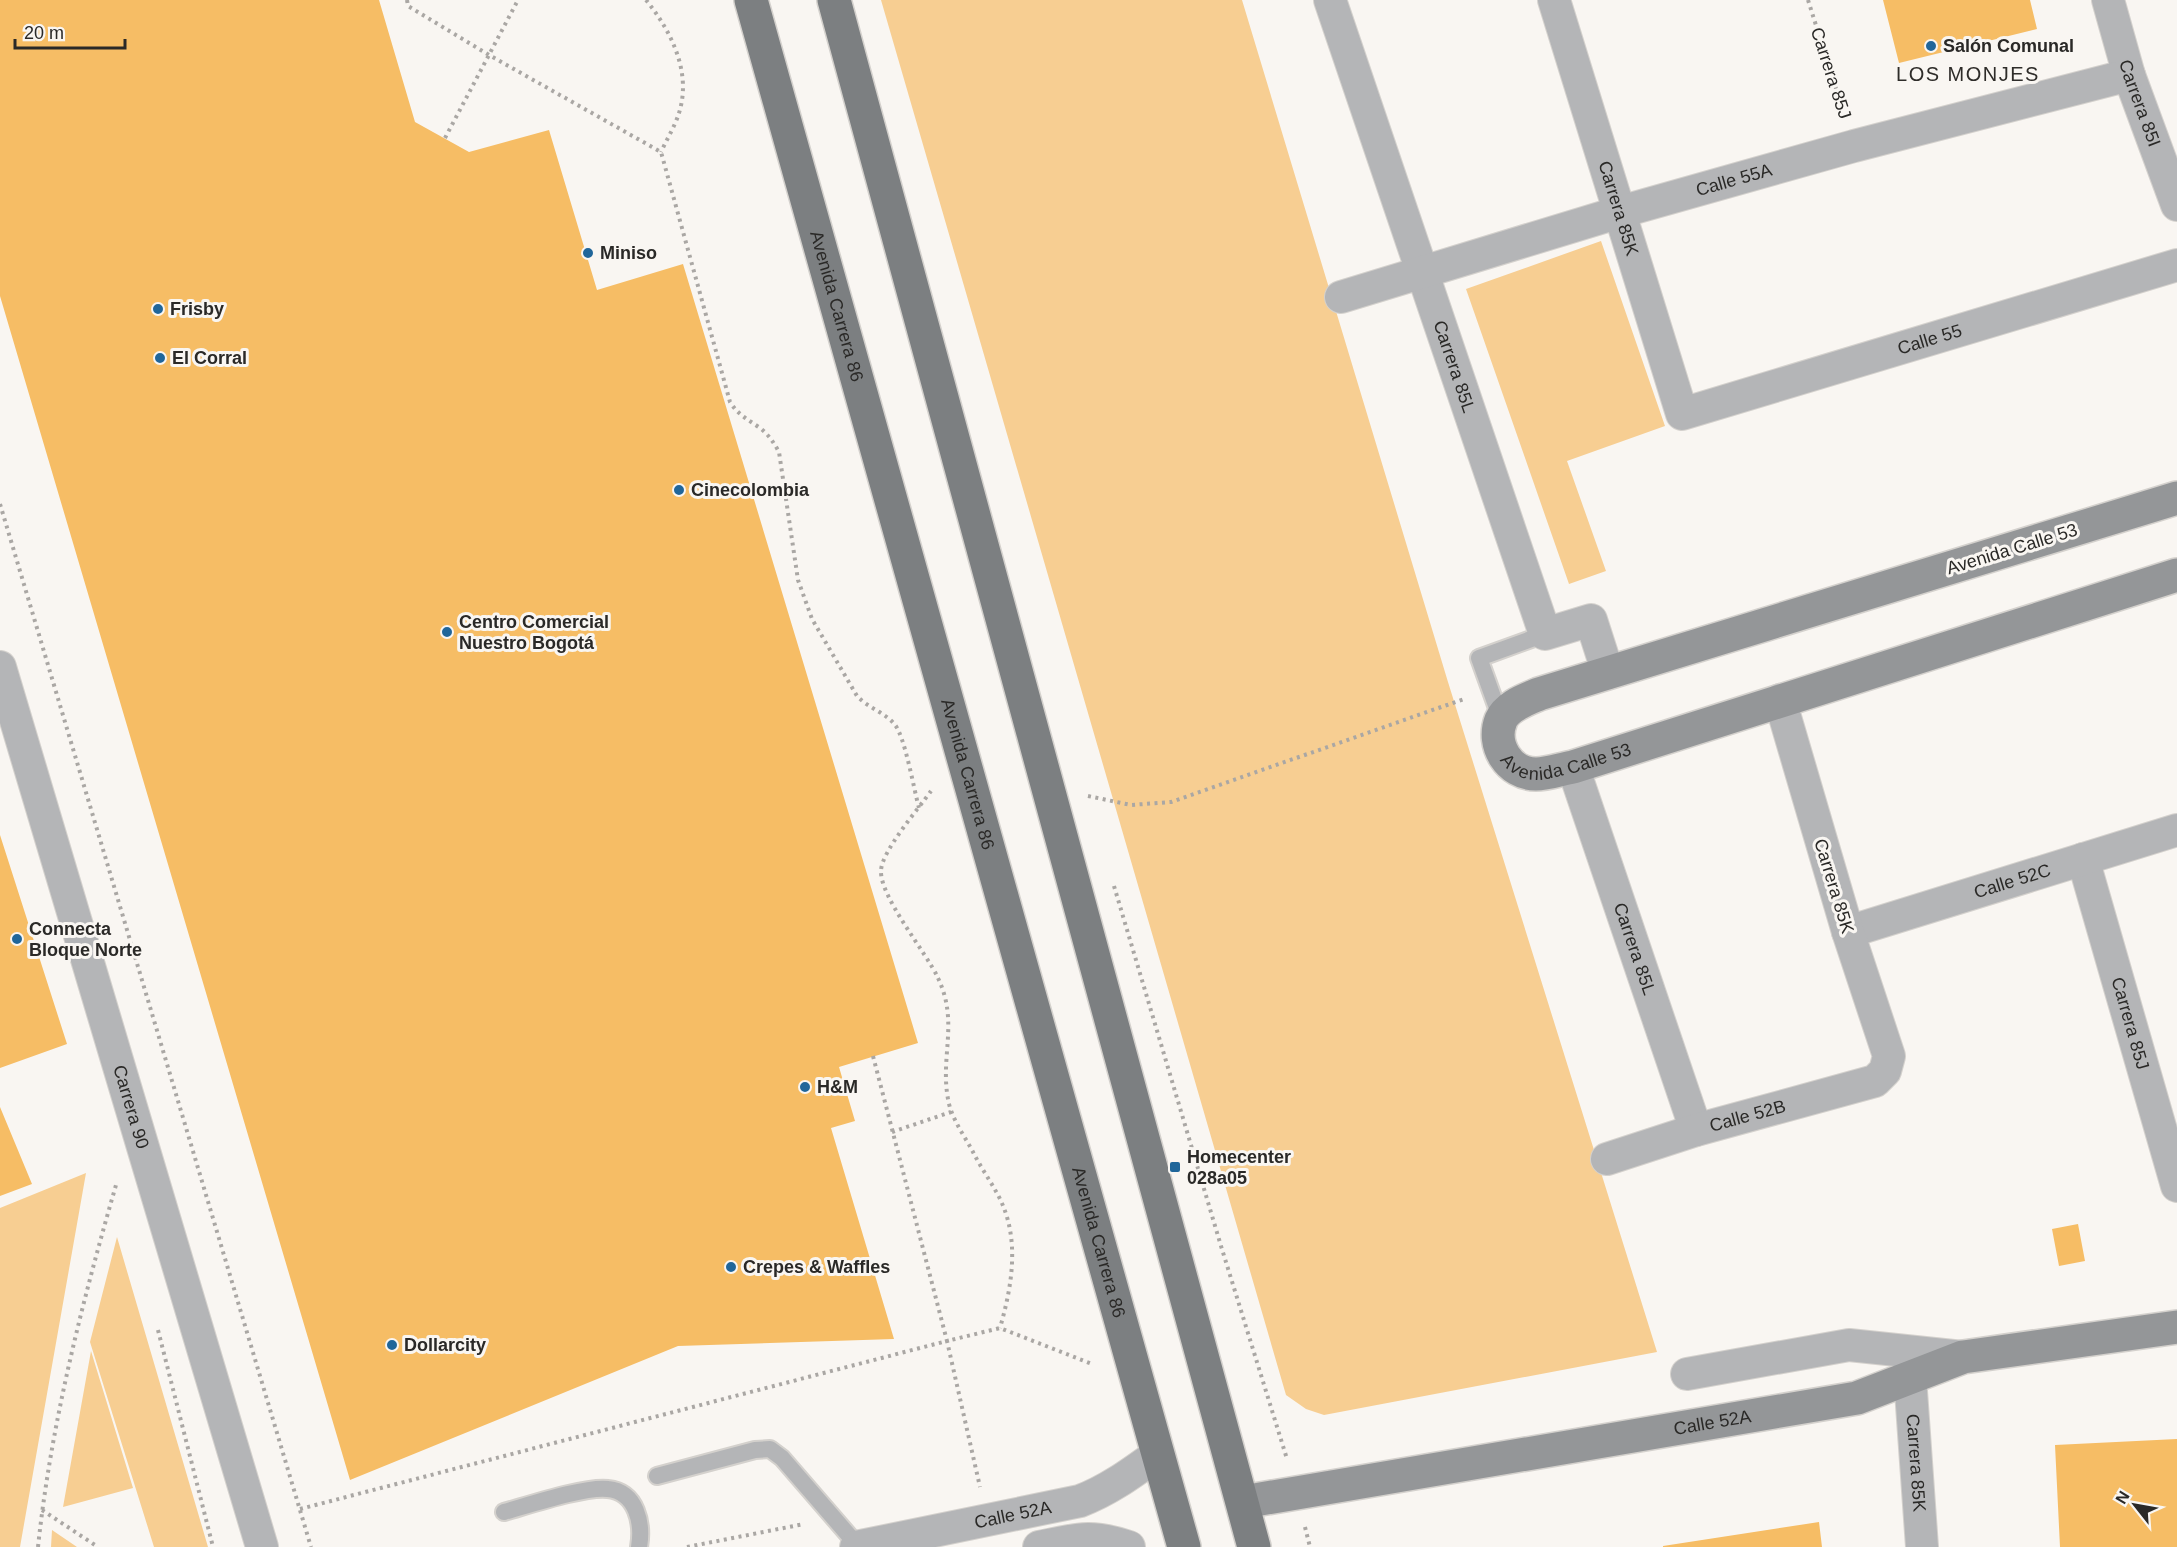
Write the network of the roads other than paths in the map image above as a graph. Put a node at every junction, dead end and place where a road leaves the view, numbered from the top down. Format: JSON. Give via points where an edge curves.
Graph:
{"nodes":[{"id":1,"x":751,"y":0,"type":"edge"},
{"id":2,"x":834,"y":0,"type":"edge"},
{"id":3,"x":1330,"y":0,"type":"edge"},
{"id":4,"x":1554,"y":0,"type":"edge"},
{"id":5,"x":2108,"y":0,"type":"edge"},
{"id":6,"x":2129,"y":75,"type":"junction"},
{"id":7,"x":2177,"y":205,"type":"edge"},
{"id":8,"x":1620,"y":212,"type":"junction"},
{"id":9,"x":2177,"y":265,"type":"edge"},
{"id":10,"x":1423,"y":273,"type":"junction"},
{"id":11,"x":1341,"y":297,"type":"dead end"},
{"id":12,"x":1682,"y":414,"type":"joint"},
{"id":13,"x":2177,"y":498,"type":"edge"},
{"id":14,"x":2177,"y":575,"type":"edge"},
{"id":15,"x":1545,"y":634,"type":"junction"},
{"id":16,"x":0,"y":667,"type":"edge"},
{"id":17,"x":1608,"y":673,"type":"junction"},
{"id":18,"x":1780,"y":700,"type":"junction"},
{"id":19,"x":1496,"y":704,"type":"junction"},
{"id":20,"x":1573,"y":767,"type":"junction"},
{"id":21,"x":2177,"y":830,"type":"edge"},
{"id":22,"x":2083,"y":859,"type":"junction"},
{"id":23,"x":1848,"y":932,"type":"junction"},
{"id":24,"x":1885,"y":1071,"type":"joint"},
{"id":25,"x":1696,"y":1130,"type":"junction"},
{"id":26,"x":1607,"y":1159,"type":"dead end"},
{"id":27,"x":2177,"y":1186,"type":"edge"},
{"id":28,"x":2177,"y":1327,"type":"edge"},
{"id":29,"x":1964,"y":1357,"type":"junction"},
{"id":30,"x":1687,"y":1374,"type":"dead end"},
{"id":31,"x":1910,"y":1377,"type":"junction"},
{"id":32,"x":1158,"y":1454,"type":"junction"},
{"id":33,"x":657,"y":1476,"type":"dead end"},
{"id":34,"x":1243,"y":1502,"type":"junction"},
{"id":35,"x":504,"y":1512,"type":"dead end"},
{"id":36,"x":262,"y":1547,"type":"edge"},
{"id":37,"x":639,"y":1547,"type":"edge"},
{"id":38,"x":857,"y":1547,"type":"edge"},
{"id":39,"x":1039,"y":1547,"type":"edge"},
{"id":40,"x":1129,"y":1547,"type":"edge"},
{"id":41,"x":1184,"y":1547,"type":"edge"},
{"id":42,"x":1254,"y":1547,"type":"edge"},
{"id":43,"x":1922,"y":1547,"type":"edge"}],
"edges":[{"from":1,"to":32,"type":"main road","name":"Avenida Carrera 86"},
{"from":2,"to":34,"type":"main road"},
{"from":3,"to":10,"type":"street","name":"Carrera 85L"},
{"from":4,"to":8,"type":"street","name":"Carrera 85K"},
{"from":5,"to":6,"type":"street","name":"Carrera 85I"},
{"from":6,"to":7,"type":"street","name":"Carrera 85I"},
{"from":6,"to":8,"type":"street","name":"Calle 55A"},
{"from":8,"to":10,"type":"street","name":"Calle 55A"},
{"from":8,"to":12,"type":"street","name":"Carrera 85K"},
{"from":9,"to":12,"type":"street","name":"Calle 55"},
{"from":10,"to":11,"type":"street","name":"Calle 55A"},
{"from":10,"to":15,"type":"street","name":"Carrera 85L"},
{"from":13,"to":17,"type":"street","name":"Avenida Calle 53"},
{"from":14,"to":18,"type":"street","name":"Avenida Calle 53"},
{"from":15,"to":17,"type":"street","via":[[1590,620]]},
{"from":15,"to":19,"type":"lane","via":[[1479,658]]},
{"from":16,"to":36,"type":"street","name":"Carrera 90"},
{"from":17,"to":19,"type":"street","name":"Avenida Calle 53","via":[[1516,704]]},
{"from":18,"to":20,"type":"street","name":"Avenida Calle 53"},
{"from":18,"to":23,"type":"street","name":"Carrera 85K"},
{"from":19,"to":20,"type":"street","name":"Avenida Calle 53","via":[[1498,747],[1509,762],[1535,774]]},
{"from":20,"to":25,"type":"street","name":"Carrera 85L"},
{"from":21,"to":22,"type":"street","name":"Calle 52C"},
{"from":22,"to":23,"type":"street","name":"Calle 52C"},
{"from":22,"to":27,"type":"street","name":"Carrera 85J"},
{"from":23,"to":24,"type":"street","name":"Carrera 85K","via":[[1888,1056]]},
{"from":24,"to":25,"type":"street","name":"Calle 52B","via":[[1875,1081]]},
{"from":25,"to":26,"type":"street","name":"Calle 52B"},
{"from":28,"to":29,"type":"street","name":"Calle 52A"},
{"from":29,"to":30,"type":"street","via":[[1849,1345]]},
{"from":29,"to":31,"type":"street","name":"Calle 52A"},
{"from":31,"to":34,"type":"street","name":"Calle 52A","via":[[1857,1398]]},
{"from":31,"to":43,"type":"street","name":"Carrera 85K"},
{"from":32,"to":38,"type":"street","name":"Calle 52A","via":[[1118,1482],[1080,1501]]},
{"from":32,"to":41,"type":"main road","name":"Avenida Carrera 86"},
{"from":33,"to":38,"type":"lane","via":[[770,1449]]},
{"from":34,"to":42,"type":"main road"},
{"from":35,"to":37,"type":"lane","via":[[594,1489],[612,1489],[636,1509],[641,1534]]},
{"from":39,"to":40,"type":"street","name":"Calle 52A","via":[[1080,1538],[1104,1539]]}]}
